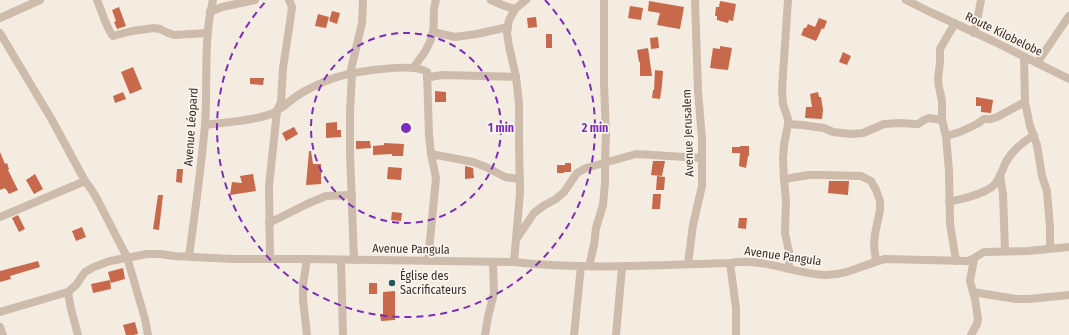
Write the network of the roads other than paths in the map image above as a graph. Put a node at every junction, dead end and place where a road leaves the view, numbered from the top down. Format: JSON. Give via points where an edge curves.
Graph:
{"nodes":[{"id":1,"x":40,"y":0,"type":"edge"},
{"id":2,"x":97,"y":0,"type":"edge"},
{"id":3,"x":213,"y":0,"type":"edge"},
{"id":4,"x":255,"y":0,"type":"edge"},
{"id":5,"x":290,"y":0,"type":"edge"},
{"id":6,"x":363,"y":0,"type":"edge"},
{"id":7,"x":436,"y":0,"type":"edge"},
{"id":8,"x":491,"y":0,"type":"edge"},
{"id":9,"x":526,"y":0,"type":"edge"},
{"id":10,"x":604,"y":0,"type":"edge"},
{"id":11,"x":695,"y":0,"type":"edge"},
{"id":12,"x":788,"y":0,"type":"edge"},
{"id":13,"x":906,"y":0,"type":"edge"},
{"id":14,"x":981,"y":0,"type":"edge"},
{"id":15,"x":515,"y":9,"type":"junction"},
{"id":16,"x":210,"y":12,"type":"junction"},
{"id":17,"x":1069,"y":16,"type":"edge"},
{"id":18,"x":0,"y":18,"type":"edge"},
{"id":19,"x":955,"y":23,"type":"junction"},
{"id":20,"x":508,"y":27,"type":"junction"},
{"id":21,"x":433,"y":32,"type":"junction"},
{"id":22,"x":974,"y":32,"type":"junction"},
{"id":23,"x":0,"y":33,"type":"edge"},
{"id":24,"x":208,"y":33,"type":"junction"},
{"id":25,"x":1024,"y":57,"type":"junction"},
{"id":26,"x":1037,"y":63,"type":"junction"},
{"id":27,"x":413,"y":68,"type":"junction"},
{"id":28,"x":351,"y":74,"type":"junction"},
{"id":29,"x":516,"y":77,"type":"junction"},
{"id":30,"x":427,"y":78,"type":"junction"},
{"id":31,"x":1069,"y":79,"type":"edge"},
{"id":32,"x":1025,"y":102,"type":"junction"},
{"id":33,"x":277,"y":111,"type":"junction"},
{"id":34,"x":942,"y":120,"type":"junction"},
{"id":35,"x":788,"y":124,"type":"junction"},
{"id":36,"x":205,"y":125,"type":"junction"},
{"id":37,"x":1034,"y":135,"type":"junction"},
{"id":38,"x":946,"y":136,"type":"junction"},
{"id":39,"x":431,"y":154,"type":"junction"},
{"id":40,"x":702,"y":158,"type":"junction"},
{"id":41,"x":605,"y":163,"type":"junction"},
{"id":42,"x":1000,"y":176,"type":"junction"},
{"id":43,"x":520,"y":179,"type":"junction"},
{"id":44,"x":784,"y":179,"type":"junction"},
{"id":45,"x":85,"y":182,"type":"junction"},
{"id":46,"x":352,"y":195,"type":"junction"},
{"id":47,"x":949,"y":202,"type":"junction"},
{"id":48,"x":0,"y":217,"type":"edge"},
{"id":49,"x":269,"y":223,"type":"junction"},
{"id":50,"x":516,"y":238,"type":"junction"},
{"id":51,"x":1069,"y":246,"type":"edge"},
{"id":52,"x":1050,"y":248,"type":"junction"},
{"id":53,"x":1004,"y":251,"type":"junction"},
{"id":54,"x":189,"y":256,"type":"junction"},
{"id":55,"x":127,"y":257,"type":"junction"},
{"id":56,"x":270,"y":259,"type":"junction"},
{"id":57,"x":307,"y":259,"type":"junction"},
{"id":58,"x":974,"y":259,"type":"junction"},
{"id":59,"x":341,"y":260,"type":"junction"},
{"id":60,"x":354,"y":260,"type":"junction"},
{"id":61,"x":428,"y":261,"type":"junction"},
{"id":62,"x":876,"y":261,"type":"junction"},
{"id":63,"x":956,"y":261,"type":"junction"},
{"id":64,"x":493,"y":262,"type":"junction"},
{"id":65,"x":514,"y":262,"type":"junction"},
{"id":66,"x":730,"y":263,"type":"junction"},
{"id":67,"x":688,"y":264,"type":"junction"},
{"id":68,"x":585,"y":266,"type":"junction"},
{"id":69,"x":622,"y":267,"type":"junction"},
{"id":70,"x":789,"y":268,"type":"junction"},
{"id":71,"x":68,"y":292,"type":"junction"},
{"id":72,"x":973,"y":292,"type":"junction"},
{"id":73,"x":1069,"y":296,"type":"edge"},
{"id":74,"x":0,"y":312,"type":"edge"},
{"id":75,"x":0,"y":328,"type":"edge"},
{"id":76,"x":3,"y":335,"type":"edge"},
{"id":77,"x":78,"y":335,"type":"edge"},
{"id":78,"x":148,"y":335,"type":"edge"},
{"id":79,"x":307,"y":335,"type":"edge"},
{"id":80,"x":343,"y":335,"type":"edge"},
{"id":81,"x":486,"y":335,"type":"edge"},
{"id":82,"x":574,"y":335,"type":"edge"},
{"id":83,"x":616,"y":335,"type":"edge"},
{"id":84,"x":736,"y":335,"type":"edge"},
{"id":85,"x":971,"y":335,"type":"edge"}],
"edges":[{"from":1,"to":18,"type":"street"},
{"from":2,"to":24,"type":"street","via":[[113,36],[154,28],[174,35]]},
{"from":3,"to":16,"type":"street","name":"Avenue Léopard"},
{"from":4,"to":16,"type":"street"},
{"from":5,"to":33,"type":"street","via":[[292,7],[281,102]]},
{"from":6,"to":28,"type":"street","via":[[362,23]]},
{"from":7,"to":21,"type":"street"},
{"from":8,"to":15,"type":"street"},
{"from":9,"to":15,"type":"street"},
{"from":10,"to":41,"type":"street"},
{"from":11,"to":40,"type":"street","name":"Avenue Jerusalem"},
{"from":12,"to":35,"type":"street","via":[[782,90]]},
{"from":13,"to":19,"type":"street","name":"Route Kilobelobe"},
{"from":14,"to":22,"type":"street"},
{"from":15,"to":20,"type":"street"},
{"from":16,"to":24,"type":"street","name":"Avenue Léopard"},
{"from":17,"to":26,"type":"street"},
{"from":19,"to":22,"type":"street","name":"Route Kilobelobe"},
{"from":19,"to":34,"type":"street","via":[[939,52],[938,87],[942,101]]},
{"from":20,"to":21,"type":"street","via":[[455,37]]},
{"from":20,"to":29,"type":"street","via":[[509,46]]},
{"from":21,"to":27,"type":"street","via":[[427,50]]},
{"from":22,"to":25,"type":"street","name":"Route Kilobelobe"},
{"from":23,"to":45,"type":"street","via":[[52,120]]},
{"from":24,"to":36,"type":"street","name":"Avenue Léopard"},
{"from":25,"to":26,"type":"street","name":"Route Kilobelobe"},
{"from":25,"to":32,"type":"street"},
{"from":26,"to":31,"type":"street","name":"Route Kilobelobe"},
{"from":27,"to":28,"type":"street"},
{"from":27,"to":30,"type":"street","via":[[427,72]]},
{"from":28,"to":33,"type":"street","via":[[309,89]]},
{"from":28,"to":46,"type":"street"},
{"from":29,"to":30,"type":"street","via":[[443,75]]},
{"from":29,"to":43,"type":"street"},
{"from":30,"to":39,"type":"street"},
{"from":32,"to":37,"type":"street"},
{"from":32,"to":38,"type":"street","via":[[997,117],[984,119],[960,132]]},
{"from":33,"to":36,"type":"street","via":[[258,118]]},
{"from":33,"to":49,"type":"street","via":[[269,186]]},
{"from":34,"to":35,"type":"street","via":[[929,118],[918,124],[884,124],[863,133],[851,134]]},
{"from":34,"to":38,"type":"street"},
{"from":35,"to":44,"type":"street","via":[[783,159]]},
{"from":36,"to":54,"type":"street","name":"Avenue Léopard"},
{"from":37,"to":42,"type":"street","via":[[1015,149]]},
{"from":37,"to":52,"type":"street","via":[[1048,200]]},
{"from":38,"to":47,"type":"street"},
{"from":39,"to":43,"type":"street","via":[[472,162],[505,178]]},
{"from":39,"to":61,"type":"street","via":[[436,178]]},
{"from":40,"to":41,"type":"street","via":[[636,154]]},
{"from":40,"to":67,"type":"street","name":"Avenue Jerusalem","via":[[702,186]]},
{"from":41,"to":50,"type":"street","via":[[577,173],[556,200],[534,213]]},
{"from":41,"to":68,"type":"street","via":[[603,206],[594,245]]},
{"from":42,"to":47,"type":"street","via":[[993,186],[982,193]]},
{"from":42,"to":53,"type":"street","via":[[1003,194]]},
{"from":43,"to":50,"type":"street"},
{"from":44,"to":62,"type":"street","via":[[821,175],[861,176],[871,181],[880,201],[874,246]]},
{"from":44,"to":70,"type":"street","via":[[785,233]]},
{"from":45,"to":48,"type":"street"},
{"from":45,"to":55,"type":"street","via":[[97,199]]},
{"from":46,"to":49,"type":"street","via":[[326,196]]},
{"from":46,"to":60,"type":"street"},
{"from":47,"to":63,"type":"street"},
{"from":49,"to":56,"type":"street"},
{"from":50,"to":65,"type":"street"},
{"from":51,"to":52,"type":"street"},
{"from":52,"to":53,"type":"street"},
{"from":53,"to":58,"type":"street","via":[[984,252]]},
{"from":54,"to":55,"type":"street","name":"Avenue Pangula","via":[[154,254]]},
{"from":54,"to":56,"type":"street","name":"Avenue Pangula"},
{"from":55,"to":71,"type":"street","name":"Avenue Pangula","via":[[110,260],[88,270]]},
{"from":55,"to":78,"type":"street"},
{"from":56,"to":57,"type":"street","name":"Avenue Pangula"},
{"from":57,"to":59,"type":"street","name":"Avenue Pangula"},
{"from":57,"to":79,"type":"street","via":[[303,285]]},
{"from":58,"to":63,"type":"street"},
{"from":58,"to":72,"type":"street","via":[[970,281]]},
{"from":59,"to":60,"type":"street","name":"Avenue Pangula"},
{"from":59,"to":80,"type":"street"},
{"from":60,"to":61,"type":"street","name":"Avenue Pangula"},
{"from":61,"to":64,"type":"street","name":"Avenue Pangula"},
{"from":62,"to":63,"type":"street"},
{"from":62,"to":70,"type":"street","name":"Avenue Pangula","via":[[836,274],[817,274]]},
{"from":64,"to":65,"type":"street","name":"Avenue Pangula"},
{"from":64,"to":81,"type":"street","via":[[494,294]]},
{"from":65,"to":68,"type":"street","name":"Avenue Pangula"},
{"from":66,"to":67,"type":"street","name":"Avenue Pangula"},
{"from":66,"to":70,"type":"street","name":"Avenue Pangula","via":[[752,262]]},
{"from":66,"to":84,"type":"street","via":[[736,308]]},
{"from":67,"to":69,"type":"street","name":"Avenue Pangula"},
{"from":68,"to":69,"type":"street","name":"Avenue Pangula"},
{"from":68,"to":82,"type":"street"},
{"from":69,"to":83,"type":"street"},
{"from":71,"to":74,"type":"street"},
{"from":71,"to":77,"type":"street"},
{"from":72,"to":73,"type":"street","via":[[1016,299]]},
{"from":72,"to":85,"type":"street","via":[[978,319]]},
{"from":75,"to":76,"type":"street"}]}
